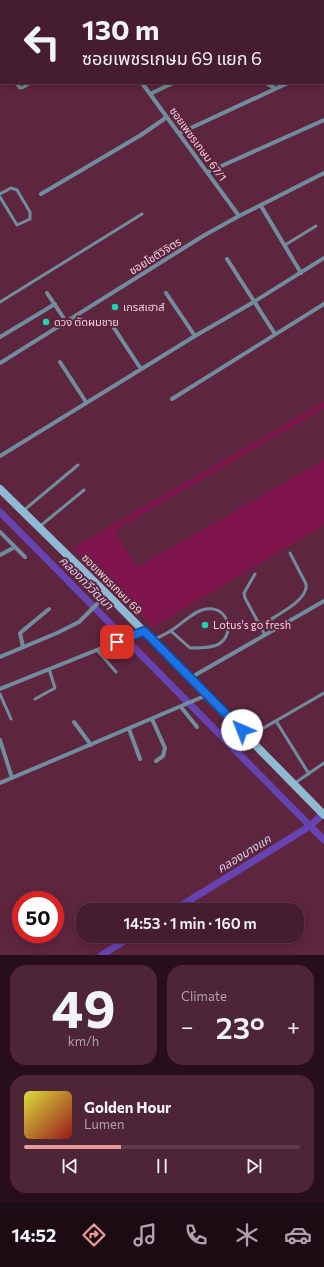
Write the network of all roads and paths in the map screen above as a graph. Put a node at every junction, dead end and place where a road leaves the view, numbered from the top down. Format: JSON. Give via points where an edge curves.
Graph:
{"nodes":[{"id":1,"x":17,"y":84,"type":"edge"},
{"id":2,"x":28,"y":84,"type":"edge"},
{"id":3,"x":143,"y":84,"type":"edge"},
{"id":4,"x":171,"y":84,"type":"edge"},
{"id":5,"x":268,"y":84,"type":"edge"},
{"id":6,"x":286,"y":84,"type":"edge"},
{"id":7,"x":273,"y":87,"type":"dead end"},
{"id":8,"x":150,"y":94,"type":"junction"},
{"id":9,"x":167,"y":117,"type":"junction"},
{"id":10,"x":324,"y":120,"type":"edge"},
{"id":11,"x":180,"y":133,"type":"junction"},
{"id":12,"x":208,"y":172,"type":"junction"},
{"id":13,"x":324,"y":173,"type":"edge"},
{"id":14,"x":0,"y":194,"type":"edge"},
{"id":15,"x":41,"y":194,"type":"dead end"},
{"id":16,"x":0,"y":197,"type":"edge"},
{"id":17,"x":261,"y":206,"type":"junction"},
{"id":18,"x":142,"y":214,"type":"dead end"},
{"id":19,"x":239,"y":216,"type":"junction"},
{"id":20,"x":316,"y":226,"type":"dead end"},
{"id":21,"x":285,"y":245,"type":"junction"},
{"id":22,"x":324,"y":258,"type":"edge"},
{"id":23,"x":227,"y":259,"type":"dead end"},
{"id":24,"x":301,"y":273,"type":"junction"},
{"id":25,"x":47,"y":293,"type":"dead end"},
{"id":26,"x":166,"y":293,"type":"dead end"},
{"id":27,"x":0,"y":302,"type":"edge"},
{"id":28,"x":254,"y":302,"type":"junction"},
{"id":29,"x":55,"y":304,"type":"junction"},
{"id":30,"x":324,"y":304,"type":"edge"},
{"id":31,"x":63,"y":317,"type":"dead end"},
{"id":32,"x":114,"y":328,"type":"dead end"},
{"id":33,"x":275,"y":334,"type":"junction"},
{"id":34,"x":0,"y":336,"type":"edge"},
{"id":35,"x":195,"y":336,"type":"junction"},
{"id":36,"x":60,"y":362,"type":"dead end"},
{"id":37,"x":0,"y":363,"type":"edge"},
{"id":38,"x":141,"y":369,"type":"junction"},
{"id":39,"x":172,"y":399,"type":"dead end"},
{"id":40,"x":86,"y":402,"type":"junction"},
{"id":41,"x":0,"y":456,"type":"edge"},
{"id":42,"x":78,"y":465,"type":"dead end"},
{"id":43,"x":84,"y":490,"type":"dead end"},
{"id":44,"x":1,"y":491,"type":"edge"},
{"id":45,"x":23,"y":511,"type":"junction"},
{"id":46,"x":39,"y":527,"type":"junction"},
{"id":47,"x":0,"y":532,"type":"edge"},
{"id":48,"x":15,"y":547,"type":"junction"},
{"id":49,"x":290,"y":553,"type":"dead end"},
{"id":50,"x":0,"y":555,"type":"edge"},
{"id":51,"x":25,"y":557,"type":"dead end"},
{"id":52,"x":255,"y":574,"type":"dead end"},
{"id":53,"x":104,"y":597,"type":"junction"},
{"id":54,"x":324,"y":601,"type":"edge"},
{"id":55,"x":49,"y":609,"type":"dead end"},
{"id":56,"x":260,"y":626,"type":"junction"},
{"id":57,"x":170,"y":631,"type":"junction"},
{"id":58,"x":140,"y":633,"type":"junction"},
{"id":59,"x":265,"y":635,"type":"junction"},
{"id":60,"x":152,"y":640,"type":"junction"},
{"id":61,"x":23,"y":647,"type":"junction"},
{"id":62,"x":97,"y":650,"type":"junction"},
{"id":63,"x":0,"y":657,"type":"edge"},
{"id":64,"x":49,"y":669,"type":"junction"},
{"id":65,"x":116,"y":672,"type":"dead end"},
{"id":66,"x":190,"y":678,"type":"junction"},
{"id":67,"x":0,"y":689,"type":"edge"},
{"id":68,"x":324,"y":693,"type":"edge"},
{"id":69,"x":0,"y":694,"type":"edge"},
{"id":70,"x":204,"y":697,"type":"junction"},
{"id":71,"x":35,"y":699,"type":"dead end"},
{"id":72,"x":181,"y":706,"type":"junction"},
{"id":73,"x":11,"y":719,"type":"dead end"},
{"id":74,"x":152,"y":719,"type":"junction"},
{"id":75,"x":276,"y":721,"type":"junction"},
{"id":76,"x":74,"y":722,"type":"dead end"},
{"id":77,"x":197,"y":727,"type":"dead end"},
{"id":78,"x":129,"y":729,"type":"junction"},
{"id":79,"x":248,"y":737,"type":"junction"},
{"id":80,"x":0,"y":740,"type":"edge"},
{"id":81,"x":91,"y":745,"type":"junction"},
{"id":82,"x":140,"y":759,"type":"dead end"},
{"id":83,"x":156,"y":761,"type":"dead end"},
{"id":84,"x":324,"y":763,"type":"edge"},
{"id":85,"x":309,"y":774,"type":"junction"},
{"id":86,"x":12,"y":778,"type":"junction"},
{"id":87,"x":0,"y":783,"type":"edge"},
{"id":88,"x":294,"y":784,"type":"junction"},
{"id":89,"x":324,"y":815,"type":"edge"}],
"edges":[{"from":1,"to":2,"type":"lane","via":[[20,88]]},
{"from":3,"to":8,"type":"street","name":"ซอยเพชรเกษม 67/1"},
{"from":4,"to":8,"type":"street"},
{"from":5,"to":7,"type":"street"},
{"from":6,"to":11,"type":"street"},
{"from":8,"to":9,"type":"street","name":"ซอยเพชรเกษม 67/1"},
{"from":9,"to":11,"type":"street","name":"ซอยเพชรเกษม 67/1"},
{"from":9,"to":15,"type":"street"},
{"from":10,"to":12,"type":"street"},
{"from":11,"to":12,"type":"street","name":"ซอยเพชรเกษม 67/1"},
{"from":12,"to":19,"type":"street","name":"ซอยเพชรเกษม 67/1"},
{"from":13,"to":17,"type":"street","name":"ซอยโชติวิจิตร"},
{"from":14,"to":16,"type":"lane","via":[[10,188],[17,190],[30,212],[30,219],[17,225]]},
{"from":17,"to":19,"type":"street","name":"ซอยโชติวิจิตร"},
{"from":17,"to":21,"type":"street"},
{"from":18,"to":27,"type":"lane"},
{"from":19,"to":37,"type":"street","name":"ซอยโชติวิจิตร"},
{"from":20,"to":21,"type":"lane"},
{"from":21,"to":24,"type":"street"},
{"from":22,"to":24,"type":"street"},
{"from":23,"to":28,"type":"street"},
{"from":24,"to":28,"type":"street"},
{"from":25,"to":29,"type":"street"},
{"from":26,"to":35,"type":"street"},
{"from":28,"to":33,"type":"street"},
{"from":28,"to":35,"type":"street"},
{"from":29,"to":31,"type":"street"},
{"from":29,"to":34,"type":"street"},
{"from":30,"to":33,"type":"street"},
{"from":32,"to":38,"type":"street"},
{"from":33,"to":39,"type":"street"},
{"from":35,"to":38,"type":"street"},
{"from":36,"to":40,"type":"street"},
{"from":38,"to":40,"type":"street"},
{"from":40,"to":41,"type":"street"},
{"from":42,"to":45,"type":"lane"},
{"from":43,"to":46,"type":"lane"},
{"from":44,"to":45,"type":"main road","name":"ซอยเพชรเกษม 69"},
{"from":45,"to":46,"type":"main road","name":"ซอยเพชรเกษม 69"},
{"from":46,"to":53,"type":"main road","name":"ซอยเพชรเกษม 69"},
{"from":47,"to":48,"type":"street"},
{"from":48,"to":50,"type":"street"},
{"from":48,"to":51,"type":"street"},
{"from":49,"to":56,"type":"lane","via":[[307,589],[296,603]]},
{"from":52,"to":56,"type":"lane","via":[[244,593]]},
{"from":53,"to":58,"type":"main road","name":"ซอยเพชรเกษม 69"},
{"from":53,"to":61,"type":"street","via":[[79,622]]},
{"from":54,"to":59,"type":"street"},
{"from":55,"to":61,"type":"street","via":[[20,633]]},
{"from":56,"to":59,"type":"lane"},
{"from":57,"to":57,"type":"lane","via":[[190,648],[215,646],[227,636],[229,624],[226,617],[219,612],[206,609]]},
{"from":57,"to":60,"type":"lane"},
{"from":58,"to":60,"type":"main road","name":"ซอยเพชรเกษม 69"},
{"from":58,"to":62,"type":"street"},
{"from":59,"to":66,"type":"street"},
{"from":60,"to":66,"type":"main road","name":"ซอยเพชรเกษม 69"},
{"from":61,"to":63,"type":"street"},
{"from":62,"to":64,"type":"street"},
{"from":62,"to":65,"type":"lane"},
{"from":64,"to":67,"type":"street"},
{"from":64,"to":71,"type":"lane","via":[[55,688]]},
{"from":66,"to":70,"type":"main road","name":"ซอยเพชรเกษม 69"},
{"from":68,"to":75,"type":"lane"},
{"from":69,"to":73,"type":"lane"},
{"from":70,"to":72,"type":"street"},
{"from":70,"to":79,"type":"main road","name":"ซอยเพชรเกษม 69"},
{"from":72,"to":74,"type":"street"},
{"from":72,"to":77,"type":"street"},
{"from":74,"to":78,"type":"street"},
{"from":74,"to":83,"type":"street","via":[[165,748],[163,756]]},
{"from":75,"to":79,"type":"lane"},
{"from":75,"to":85,"type":"lane"},
{"from":76,"to":81,"type":"street"},
{"from":78,"to":81,"type":"street"},
{"from":78,"to":82,"type":"street"},
{"from":79,"to":88,"type":"main road","name":"ซอยเพชรเกษม 69"},
{"from":80,"to":86,"type":"street"},
{"from":81,"to":86,"type":"street"},
{"from":84,"to":85,"type":"lane"},
{"from":85,"to":88,"type":"lane"},
{"from":86,"to":87,"type":"street"},
{"from":88,"to":89,"type":"main road","name":"ซอยเพชรเกษม 69"}]}
